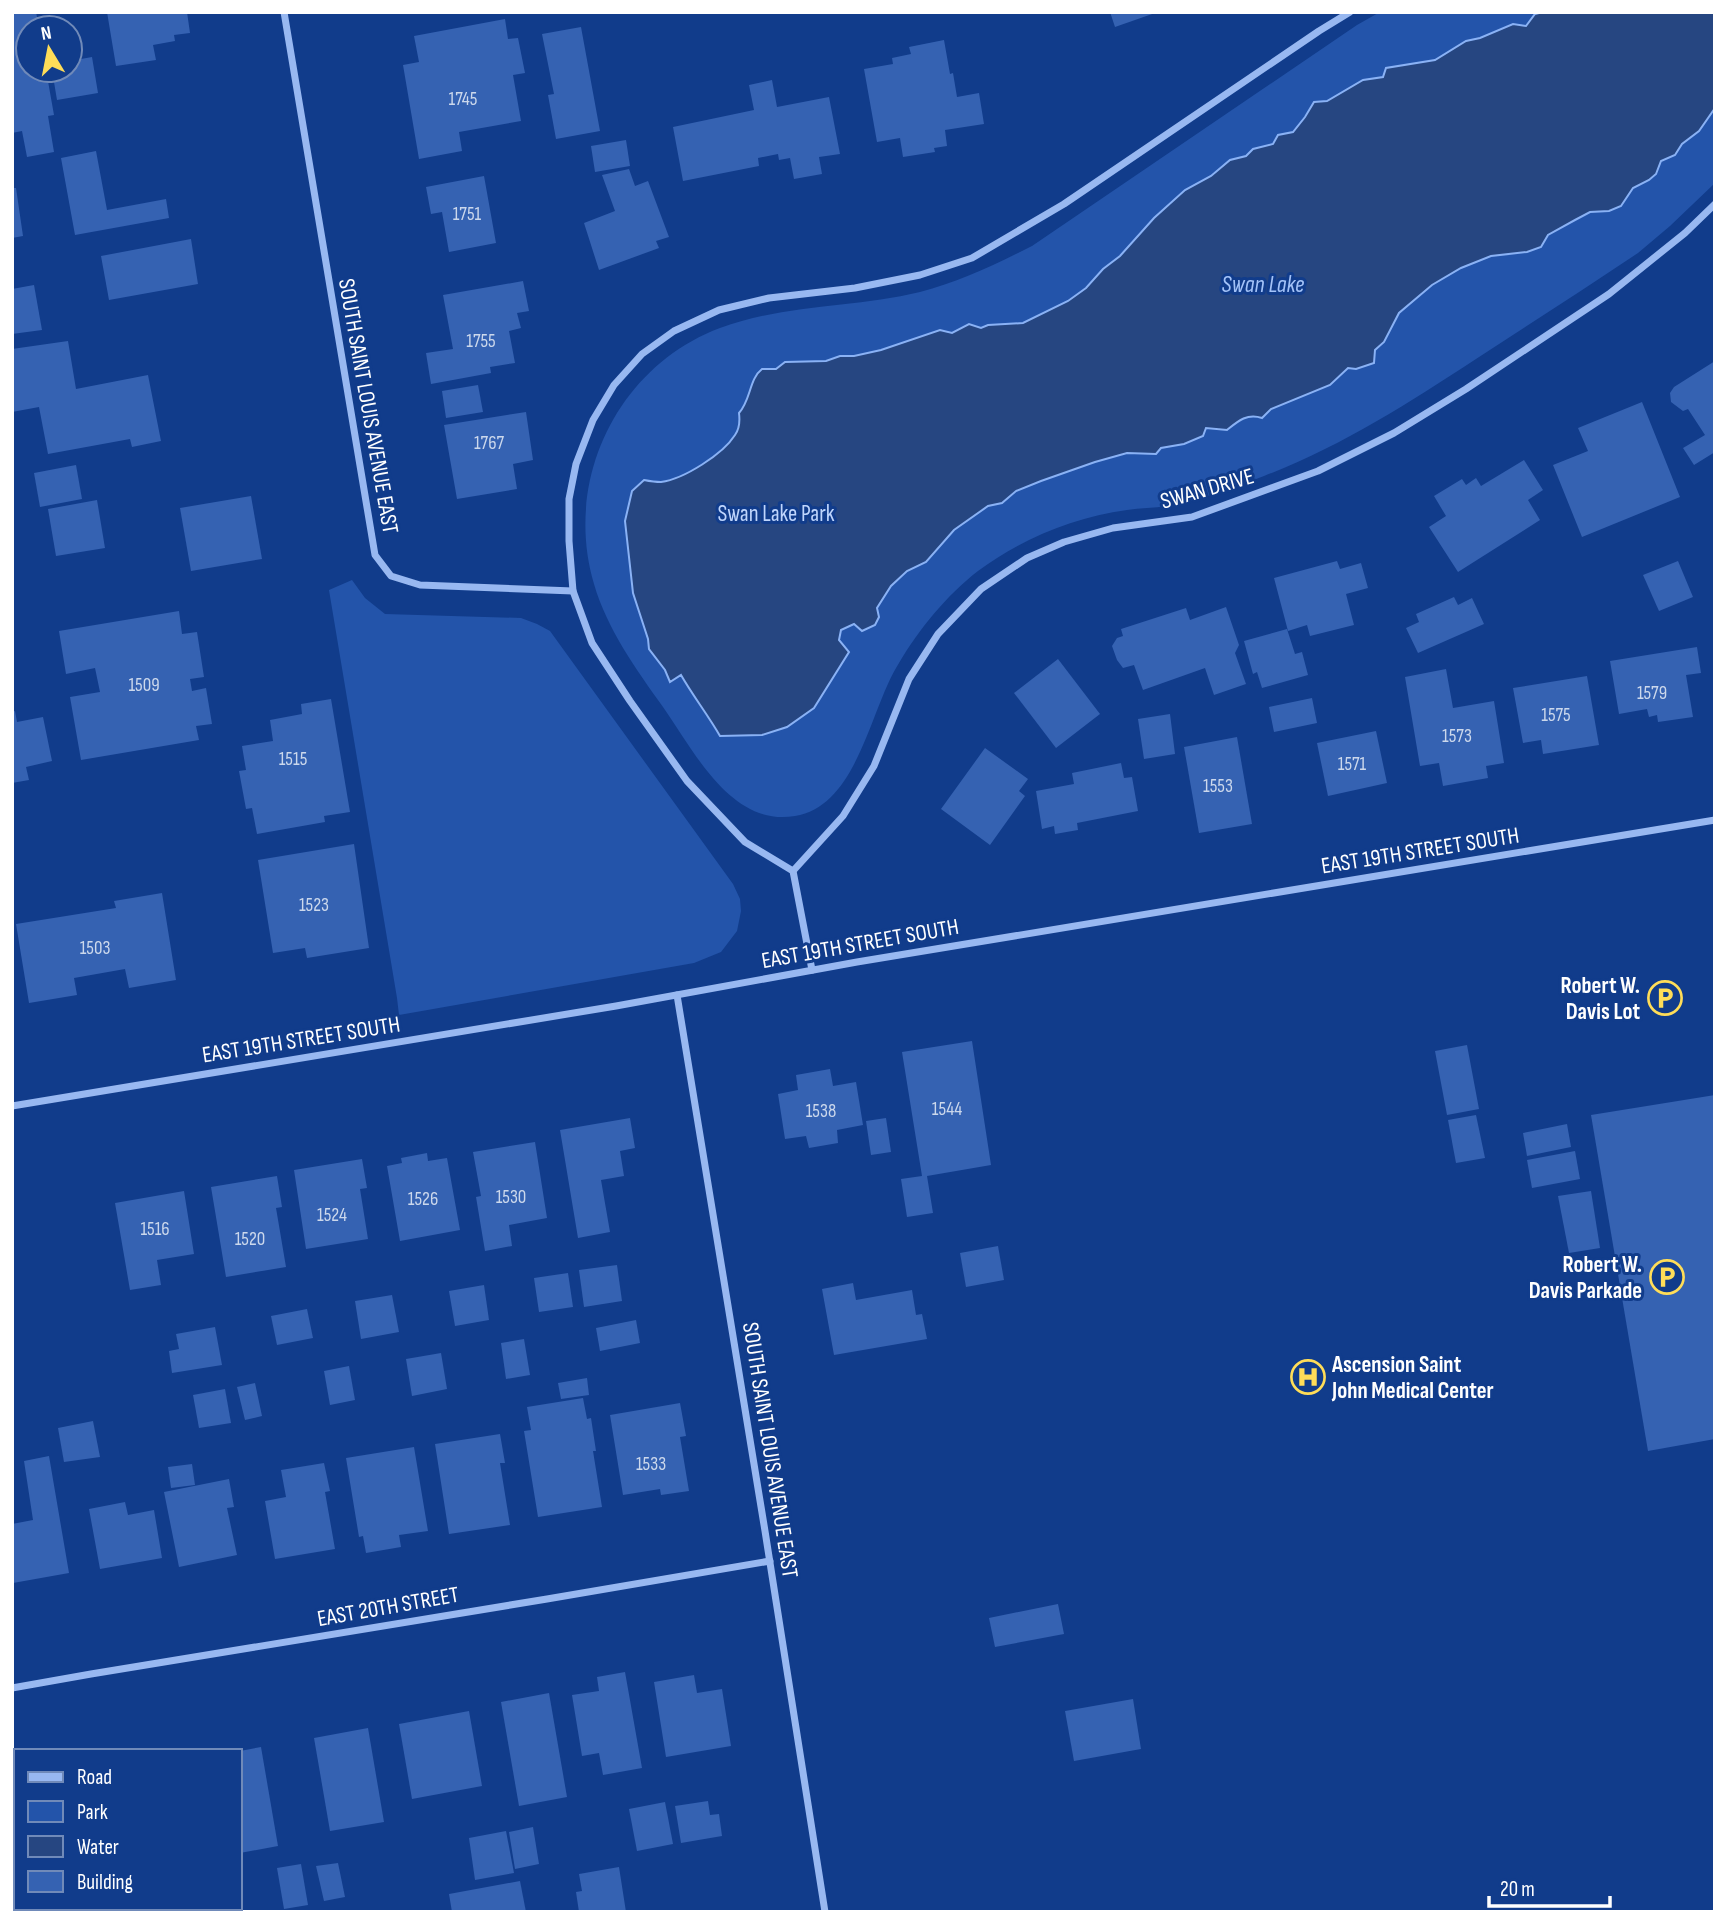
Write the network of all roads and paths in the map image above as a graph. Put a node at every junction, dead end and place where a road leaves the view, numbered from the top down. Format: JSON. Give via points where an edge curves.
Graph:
{"nodes":[{"id":1,"x":284,"y":12,"type":"edge"},
{"id":2,"x":1350,"y":12,"type":"edge"},
{"id":3,"x":1715,"y":204,"type":"edge"},
{"id":4,"x":573,"y":591,"type":"junction"},
{"id":5,"x":1715,"y":820,"type":"edge"},
{"id":6,"x":793,"y":871,"type":"junction"},
{"id":7,"x":812,"y":970,"type":"junction"},
{"id":8,"x":677,"y":995,"type":"junction"},
{"id":9,"x":12,"y":1106,"type":"edge"},
{"id":10,"x":770,"y":1561,"type":"junction"},
{"id":11,"x":12,"y":1689,"type":"edge"},
{"id":12,"x":825,"y":1912,"type":"edge"}],
"edges":[{"from":1,"to":4,"type":"street","name":"SOUTH SAINT LOUIS AVENUE EAST","via":[[375,555],[391,576],[420,585]]},
{"from":2,"to":4,"type":"street","via":[[1064,204],[972,258],[920,275],[719,310],[674,331],[642,354],[614,385],[593,420],[576,464],[569,499]]},
{"from":3,"to":6,"type":"street","name":"SWAN DRIVE","via":[[1609,295],[1394,433],[1318,471],[1192,517],[1113,528],[1064,542],[1027,558],[981,589],[938,634],[909,679],[874,766],[843,816]]},
{"from":4,"to":6,"type":"street","via":[[592,643],[687,781],[745,842]]},
{"from":5,"to":7,"type":"street","name":"EAST 19TH STREET SOUTH"},
{"from":6,"to":7,"type":"street"},
{"from":7,"to":8,"type":"street","name":"EAST 19TH STREET SOUTH"},
{"from":8,"to":9,"type":"street","name":"EAST 19TH STREET SOUTH"},
{"from":8,"to":10,"type":"street","name":"SOUTH SAINT LOUIS AVENUE EAST"},
{"from":10,"to":11,"type":"street","name":"EAST 20TH STREET"},
{"from":10,"to":12,"type":"street","name":"SOUTH SAINT LOUIS AVENUE EAST"}]}
